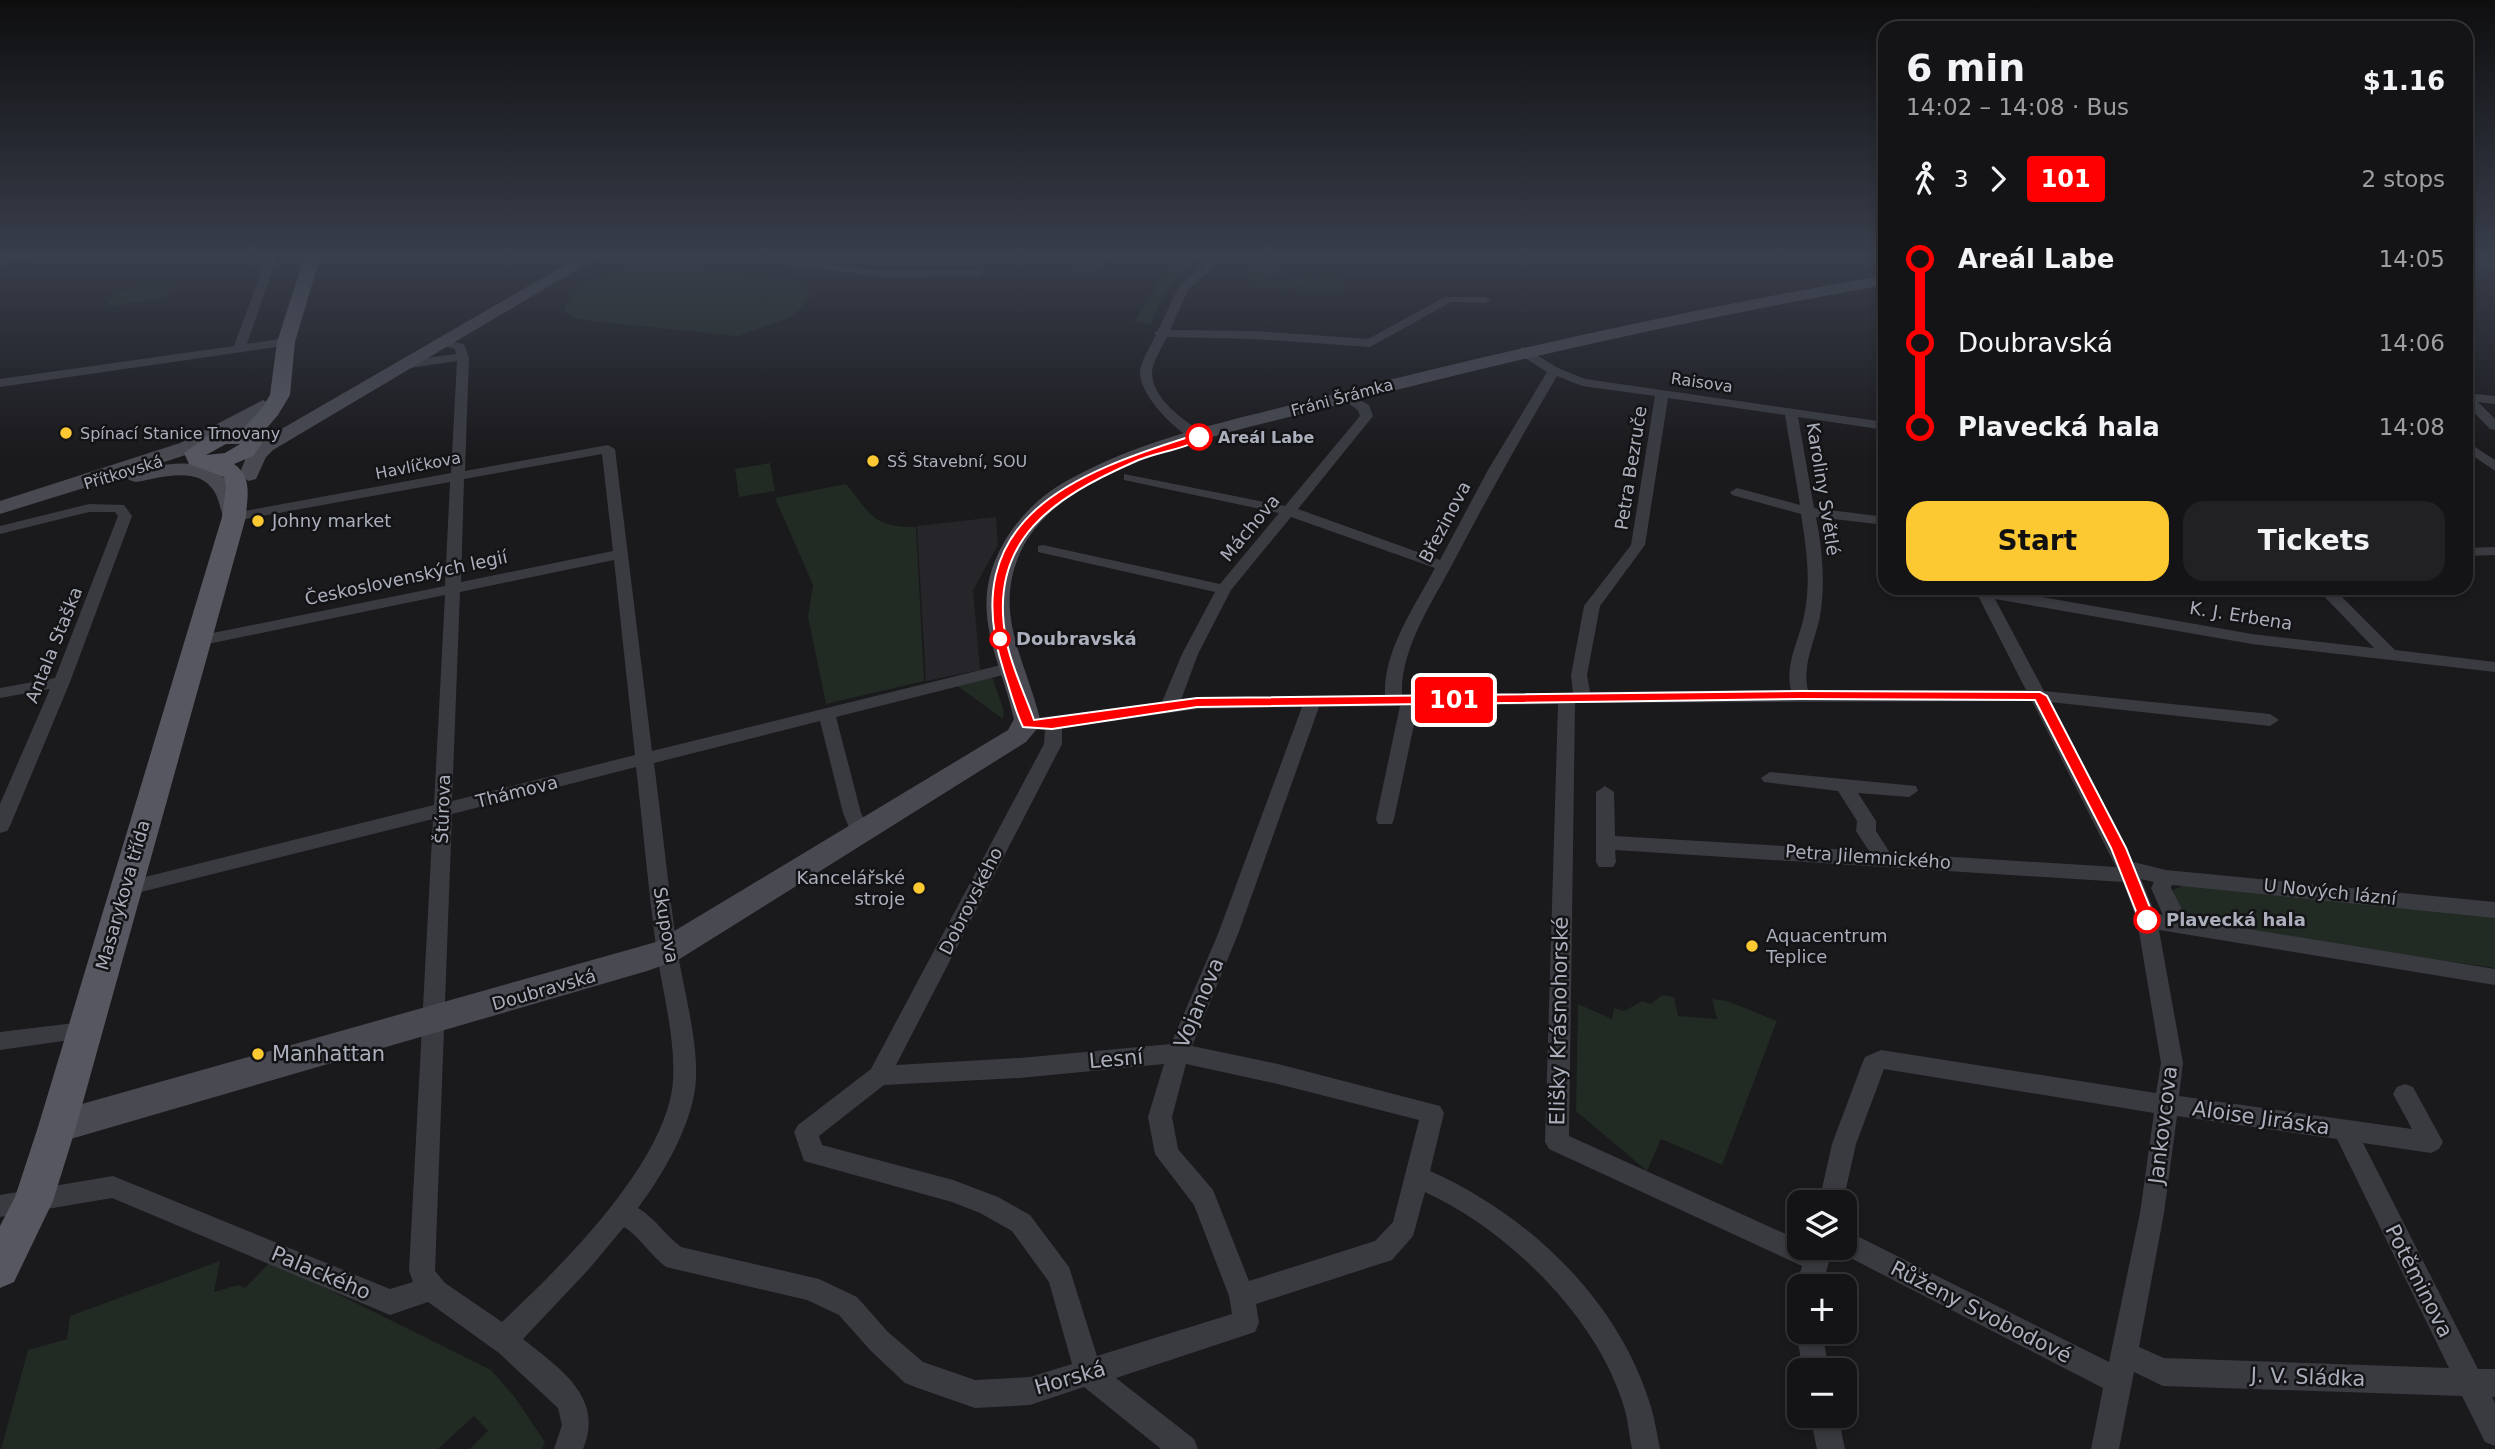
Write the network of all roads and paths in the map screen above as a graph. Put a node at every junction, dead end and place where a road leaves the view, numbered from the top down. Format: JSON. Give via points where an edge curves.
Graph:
{"nodes":[{"id":1,"x":249,"y":322,"type":"edge"},
{"id":2,"x":293,"y":322,"type":"edge"},
{"id":3,"x":477,"y":322,"type":"edge"},
{"id":4,"x":1166,"y":322,"type":"edge"},
{"id":5,"x":1408,"y":322,"type":"edge"},
{"id":6,"x":1658,"y":322,"type":"edge"},
{"id":7,"x":1160,"y":334,"type":"junction"},
{"id":8,"x":442,"y":342,"type":"junction"},
{"id":9,"x":239,"y":349,"type":"junction"},
{"id":10,"x":1523,"y":351,"type":"junction"},
{"id":11,"x":284,"y":352,"type":"junction"},
{"id":12,"x":463,"y":357,"type":"junction"},
{"id":13,"x":396,"y":369,"type":"junction"},
{"id":14,"x":1554,"y":371,"type":"junction"},
{"id":15,"x":0,"y":383,"type":"edge"},
{"id":16,"x":1662,"y":395,"type":"junction"},
{"id":17,"x":341,"y":397,"type":"junction"},
{"id":18,"x":1345,"y":397,"type":"junction"},
{"id":19,"x":2473,"y":398,"type":"edge"},
{"id":20,"x":2495,"y":400,"type":"edge"},
{"id":21,"x":2473,"y":404,"type":"edge"},
{"id":22,"x":268,"y":407,"type":"junction"},
{"id":23,"x":1791,"y":412,"type":"junction"},
{"id":24,"x":322,"y":413,"type":"junction"},
{"id":25,"x":1878,"y":425,"type":"edge"},
{"id":26,"x":2495,"y":426,"type":"edge"},
{"id":27,"x":1199,"y":437,"type":"junction"},
{"id":28,"x":247,"y":444,"type":"junction"},
{"id":29,"x":608,"y":449,"type":"joint"},
{"id":30,"x":2473,"y":450,"type":"edge"},
{"id":31,"x":208,"y":452,"type":"junction"},
{"id":32,"x":2495,"y":467,"type":"edge"},
{"id":33,"x":249,"y":475,"type":"junction"},
{"id":34,"x":458,"y":475,"type":"junction"},
{"id":35,"x":1129,"y":477,"type":"dead end"},
{"id":36,"x":1737,"y":492,"type":"dead end"},
{"id":37,"x":31,"y":506,"type":"junction"},
{"id":38,"x":0,"y":508,"type":"edge"},
{"id":39,"x":89,"y":508,"type":"joint"},
{"id":40,"x":1289,"y":510,"type":"junction"},
{"id":41,"x":1810,"y":512,"type":"junction"},
{"id":42,"x":234,"y":517,"type":"junction"},
{"id":43,"x":1878,"y":520,"type":"edge"},
{"id":44,"x":0,"y":530,"type":"edge"},
{"id":45,"x":1043,"y":549,"type":"dead end"},
{"id":46,"x":2495,"y":551,"type":"edge"},
{"id":47,"x":2473,"y":552,"type":"edge"},
{"id":48,"x":622,"y":554,"type":"junction"},
{"id":49,"x":1443,"y":566,"type":"junction"},
{"id":50,"x":453,"y":587,"type":"junction"},
{"id":51,"x":1224,"y":589,"type":"junction"},
{"id":52,"x":1985,"y":595,"type":"edge"},
{"id":53,"x":2010,"y":595,"type":"edge"},
{"id":54,"x":2331,"y":595,"type":"edge"},
{"id":55,"x":198,"y":640,"type":"junction"},
{"id":56,"x":2389,"y":654,"type":"junction"},
{"id":57,"x":2495,"y":667,"type":"edge"},
{"id":58,"x":1009,"y":668,"type":"junction"},
{"id":59,"x":62,"y":682,"type":"junction"},
{"id":60,"x":0,"y":693,"type":"edge"},
{"id":61,"x":1801,"y":695,"type":"junction"},
{"id":62,"x":2040,"y":696,"type":"junction"},
{"id":63,"x":1575,"y":699,"type":"junction"},
{"id":64,"x":1402,"y":701,"type":"junction"},
{"id":65,"x":1312,"y":702,"type":"junction"},
{"id":66,"x":1170,"y":705,"type":"junction"},
{"id":67,"x":827,"y":714,"type":"junction"},
{"id":68,"x":2270,"y":720,"type":"dead end"},
{"id":69,"x":1040,"y":724,"type":"junction"},
{"id":70,"x":644,"y":761,"type":"junction"},
{"id":71,"x":1770,"y":778,"type":"dead end"},
{"id":72,"x":1844,"y":785,"type":"junction"},
{"id":73,"x":1909,"y":791,"type":"dead end"},
{"id":74,"x":1605,"y":792,"type":"dead end"},
{"id":75,"x":442,"y":811,"type":"junction"},
{"id":76,"x":1385,"y":820,"type":"dead end"},
{"id":77,"x":0,"y":826,"type":"edge"},
{"id":78,"x":860,"y":832,"type":"junction"},
{"id":79,"x":1605,"y":842,"type":"junction"},
{"id":80,"x":1883,"y":858,"type":"junction"},
{"id":81,"x":1606,"y":862,"type":"dead end"},
{"id":82,"x":2129,"y":871,"type":"junction"},
{"id":83,"x":2165,"y":877,"type":"junction"},
{"id":84,"x":125,"y":889,"type":"junction"},
{"id":85,"x":2495,"y":910,"type":"edge"},
{"id":86,"x":2147,"y":920,"type":"junction"},
{"id":87,"x":2182,"y":926,"type":"junction"},
{"id":88,"x":667,"y":951,"type":"junction"},
{"id":89,"x":2495,"y":977,"type":"edge"},
{"id":90,"x":432,"y":1022,"type":"junction"},
{"id":91,"x":83,"y":1031,"type":"junction"},
{"id":92,"x":0,"y":1041,"type":"edge"},
{"id":93,"x":1178,"y":1054,"type":"junction"},
{"id":94,"x":879,"y":1076,"type":"junction"},
{"id":95,"x":2405,"y":1094,"type":"dead end"},
{"id":96,"x":2168,"y":1105,"type":"junction"},
{"id":97,"x":57,"y":1127,"type":"junction"},
{"id":98,"x":2344,"y":1130,"type":"junction"},
{"id":99,"x":1417,"y":1177,"type":"junction"},
{"id":100,"x":1834,"y":1190,"type":"edge"},
{"id":101,"x":16,"y":1203,"type":"edge"},
{"id":102,"x":620,"y":1211,"type":"junction"},
{"id":103,"x":1787,"y":1241,"type":"edge"},
{"id":104,"x":1857,"y":1249,"type":"edge"},
{"id":105,"x":0,"y":1268,"type":"edge"},
{"id":106,"x":430,"y":1289,"type":"junction"},
{"id":107,"x":1242,"y":1296,"type":"junction"},
{"id":108,"x":501,"y":1341,"type":"junction"},
{"id":109,"x":2125,"y":1354,"type":"junction"},
{"id":110,"x":1088,"y":1373,"type":"junction"},
{"id":111,"x":2118,"y":1381,"type":"junction"},
{"id":112,"x":2482,"y":1383,"type":"edge"},
{"id":113,"x":1827,"y":1428,"type":"edge"},
{"id":114,"x":2495,"y":1432,"type":"edge"},
{"id":115,"x":568,"y":1449,"type":"edge"},
{"id":116,"x":1184,"y":1449,"type":"edge"},
{"id":117,"x":1646,"y":1449,"type":"edge"},
{"id":118,"x":1831,"y":1449,"type":"edge"},
{"id":119,"x":2105,"y":1449,"type":"edge"}],
"edges":[{"from":1,"to":9,"type":"street"},
{"from":2,"to":11,"type":"main road"},
{"from":3,"to":8,"type":"street"},
{"from":4,"to":7,"type":"street"},
{"from":5,"to":7,"type":"street","via":[[1370,343]]},
{"from":6,"to":10,"type":"street","name":"Fráni Šrámka"},
{"from":7,"to":27,"type":"street","via":[[1148,361],[1147,384],[1154,399]]},
{"from":8,"to":12,"type":"street","via":[[460,347]]},
{"from":8,"to":13,"type":"street"},
{"from":9,"to":11,"type":"street"},
{"from":9,"to":15,"type":"street"},
{"from":10,"to":14,"type":"street","name":"Raisova"},
{"from":10,"to":18,"type":"street","name":"Fráni Šrámka"},
{"from":11,"to":22,"type":"main road","via":[[280,391]]},
{"from":12,"to":13,"type":"street"},
{"from":12,"to":34,"type":"street","name":"Štúrova"},
{"from":13,"to":17,"type":"street"},
{"from":13,"to":24,"type":"street"},
{"from":14,"to":16,"type":"street","name":"Raisova","via":[[1582,382]]},
{"from":14,"to":49,"type":"street","name":"Březinova"},
{"from":16,"to":23,"type":"street","name":"Raisova"},
{"from":16,"to":63,"type":"street","name":"Petra Bezruče","via":[[1638,545],[1592,606]]},
{"from":17,"to":22,"type":"street","via":[[295,412]]},
{"from":17,"to":28,"type":"street"},
{"from":18,"to":27,"type":"street","name":"Fráni Šrámka"},
{"from":18,"to":40,"type":"street","name":"Máchova","via":[[1364,408],[1367,416]]},
{"from":19,"to":20,"type":"street"},
{"from":21,"to":26,"type":"street"},
{"from":22,"to":28,"type":"main road"},
{"from":22,"to":31,"type":"main road"},
{"from":22,"to":37,"type":"street","via":[[207,438]]},
{"from":23,"to":25,"type":"street","name":"Raisova"},
{"from":23,"to":41,"type":"street","name":"Karoliny Světlé"},
{"from":24,"to":28,"type":"street"},
{"from":24,"to":33,"type":"street","via":[[262,450]]},
{"from":27,"to":58,"type":"street","name":"Fráni Šrámka","via":[[1087,478],[1053,499],[1023,528],[998,587],[1000,639]]},
{"from":28,"to":31,"type":"main road","via":[[226,460]]},
{"from":28,"to":33,"type":"main road","name":"Masarykova třída","via":[[242,458]]},
{"from":29,"to":34,"type":"street","name":"Havlíčkova"},
{"from":29,"to":48,"type":"street","name":"Skupova"},
{"from":30,"to":32,"type":"street"},
{"from":31,"to":37,"type":"street","name":"Přítkovská"},
{"from":31,"to":42,"type":"main road","name":"Masarykova třída","via":[[236,478]]},
{"from":33,"to":42,"type":"main road","name":"Masarykova třída"},
{"from":34,"to":42,"type":"street","name":"Havlíčkova"},
{"from":34,"to":50,"type":"street","name":"Štúrova"},
{"from":35,"to":40,"type":"street"},
{"from":36,"to":41,"type":"street"},
{"from":37,"to":38,"type":"street","name":"Přítkovská"},
{"from":37,"to":39,"type":"street","name":"Přítkovská"},
{"from":37,"to":42,"type":"street","via":[[149,474],[198,471],[222,482]]},
{"from":37,"to":44,"type":"street","name":"Přítkovská"},
{"from":39,"to":59,"type":"street","name":"Antala Staška","via":[[115,506],[124,513],[124,520]]},
{"from":40,"to":49,"type":"street"},
{"from":40,"to":51,"type":"street","name":"Máchova"},
{"from":41,"to":43,"type":"street"},
{"from":41,"to":61,"type":"street","name":"Karoliny Světlé","via":[[1817,566],[1813,612],[1796,676]]},
{"from":42,"to":55,"type":"main road","name":"Masarykova třída"},
{"from":45,"to":51,"type":"street"},
{"from":46,"to":47,"type":"street"},
{"from":48,"to":50,"type":"street","name":"Československých legií"},
{"from":48,"to":70,"type":"street","name":"Skupova"},
{"from":49,"to":64,"type":"street","name":"Březinova","via":[[1408,634],[1393,681]]},
{"from":50,"to":55,"type":"street","name":"Československých legií"},
{"from":50,"to":75,"type":"street","name":"Štúrova"},
{"from":51,"to":66,"type":"street","name":"Máchova"},
{"from":52,"to":62,"type":"street","name":"Jankovcova"},
{"from":53,"to":56,"type":"street","name":"K. J. Erbena","via":[[2252,639]]},
{"from":54,"to":56,"type":"street"},
{"from":55,"to":84,"type":"main road","name":"Masarykova třída"},
{"from":56,"to":57,"type":"street","name":"K. J. Erbena"},
{"from":58,"to":67,"type":"street","name":"Thámova"},
{"from":58,"to":69,"type":"street","name":"Fráni Šrámka"},
{"from":59,"to":60,"type":"street"},
{"from":59,"to":77,"type":"street","name":"Antala Staška"},
{"from":61,"to":62,"type":"street","name":"Doubravská"},
{"from":61,"to":63,"type":"street","name":"Doubravská"},
{"from":62,"to":68,"type":"street","name":"Doubravská"},
{"from":62,"to":82,"type":"street","name":"Jankovcova"},
{"from":63,"to":64,"type":"street","name":"Doubravská"},
{"from":63,"to":103,"type":"street","name":"Elišky Krásnohorské","via":[[1562,874],[1557,1142]]},
{"from":64,"to":65,"type":"street","name":"Doubravská"},
{"from":64,"to":76,"type":"street","name":"Březinova"},
{"from":65,"to":66,"type":"street","name":"Doubravská"},
{"from":65,"to":93,"type":"street","name":"Vojanova","via":[[1232,922]]},
{"from":66,"to":69,"type":"street","name":"Doubravská"},
{"from":67,"to":70,"type":"street","name":"Thámova"},
{"from":67,"to":78,"type":"street"},
{"from":69,"to":78,"type":"street","name":"Doubravská"},
{"from":69,"to":94,"type":"street","name":"Dobrovského","via":[[1055,732],[1053,744]]},
{"from":70,"to":75,"type":"street","name":"Thámova"},
{"from":70,"to":88,"type":"street","name":"Skupova"},
{"from":71,"to":72,"type":"street"},
{"from":72,"to":73,"type":"street"},
{"from":72,"to":80,"type":"street"},
{"from":74,"to":79,"type":"street"},
{"from":75,"to":84,"type":"street","name":"Thámova"},
{"from":75,"to":90,"type":"street","name":"Štúrova"},
{"from":78,"to":88,"type":"street","name":"Doubravská"},
{"from":79,"to":80,"type":"street","name":"Petra Jilemnického"},
{"from":79,"to":81,"type":"street"},
{"from":80,"to":82,"type":"street","name":"Petra Jilemnického"},
{"from":82,"to":83,"type":"street","name":"U Nových lázní"},
{"from":82,"to":86,"type":"street","name":"Jankovcova"},
{"from":83,"to":85,"type":"street","name":"U Nových lázní"},
{"from":83,"to":87,"type":"street","via":[[2161,888]]},
{"from":84,"to":91,"type":"main road","name":"Masarykova třída"},
{"from":86,"to":87,"type":"street"},
{"from":86,"to":96,"type":"street","name":"Jankovcova","via":[[2172,1063]]},
{"from":87,"to":89,"type":"street"},
{"from":88,"to":90,"type":"street","name":"Doubravská"},
{"from":88,"to":102,"type":"street","name":"Skupova","via":[[675,974],[683,1097],[665,1141]]},
{"from":90,"to":97,"type":"street","name":"Doubravská"},
{"from":90,"to":106,"type":"street","name":"Štúrova","via":[[422,1271]]},
{"from":91,"to":92,"type":"street"},
{"from":91,"to":97,"type":"main road","name":"Masarykova třída"},
{"from":93,"to":94,"type":"street","name":"Lesní"},
{"from":93,"to":99,"type":"street","name":"Lesní","via":[[1432,1113]]},
{"from":93,"to":107,"type":"street","name":"Vojanova","via":[[1160,1118],[1167,1154],[1204,1198]]},
{"from":94,"to":110,"type":"street","via":[[806,1132],[812,1153],[953,1191],[1021,1223],[1060,1276]]},
{"from":95,"to":98,"type":"street","name":"Aloise Jiráska","via":[[2431,1142]]},
{"from":96,"to":98,"type":"street","name":"Aloise Jiráska"},
{"from":96,"to":100,"type":"street","name":"Aloise Jiráska","via":[[1881,1059],[1872,1064],[1844,1144]]},
{"from":96,"to":109,"type":"street","name":"Jankovcova"},
{"from":97,"to":101,"type":"main road","name":"Masarykova třída"},
{"from":98,"to":112,"type":"street","name":"Potěminova"},
{"from":99,"to":107,"type":"street","via":[[1404,1228],[1383,1251]]},
{"from":99,"to":117,"type":"street","via":[[1438,1184],[1496,1220],[1550,1267],[1576,1297],[1635,1399]]},
{"from":101,"to":105,"type":"main road","name":"Masarykova třída"},
{"from":101,"to":106,"type":"street","name":"Palackého","via":[[113,1187],[390,1302]]},
{"from":102,"to":108,"type":"street","name":"Skupova"},
{"from":102,"to":110,"type":"street","name":"Horská","via":[[642,1224],[675,1258],[810,1288],[848,1306],[915,1373],[975,1394],[1030,1391]]},
{"from":104,"to":111,"type":"street","name":"Růženy Svobodové"},
{"from":106,"to":108,"type":"street","via":[[458,1305]]},
{"from":107,"to":110,"type":"street","name":"Horská","via":[[1246,1323]]},
{"from":108,"to":115,"type":"street","via":[[552,1382],[574,1407],[577,1434]]},
{"from":109,"to":111,"type":"street","name":"Jankovcova"},
{"from":109,"to":112,"type":"street","name":"J. V. Sládka","via":[[2164,1372]]},
{"from":110,"to":116,"type":"street"},
{"from":111,"to":119,"type":"street","name":"Jankovcova"},
{"from":112,"to":114,"type":"street","name":"Potěminova"},
{"from":113,"to":118,"type":"street"}]}
